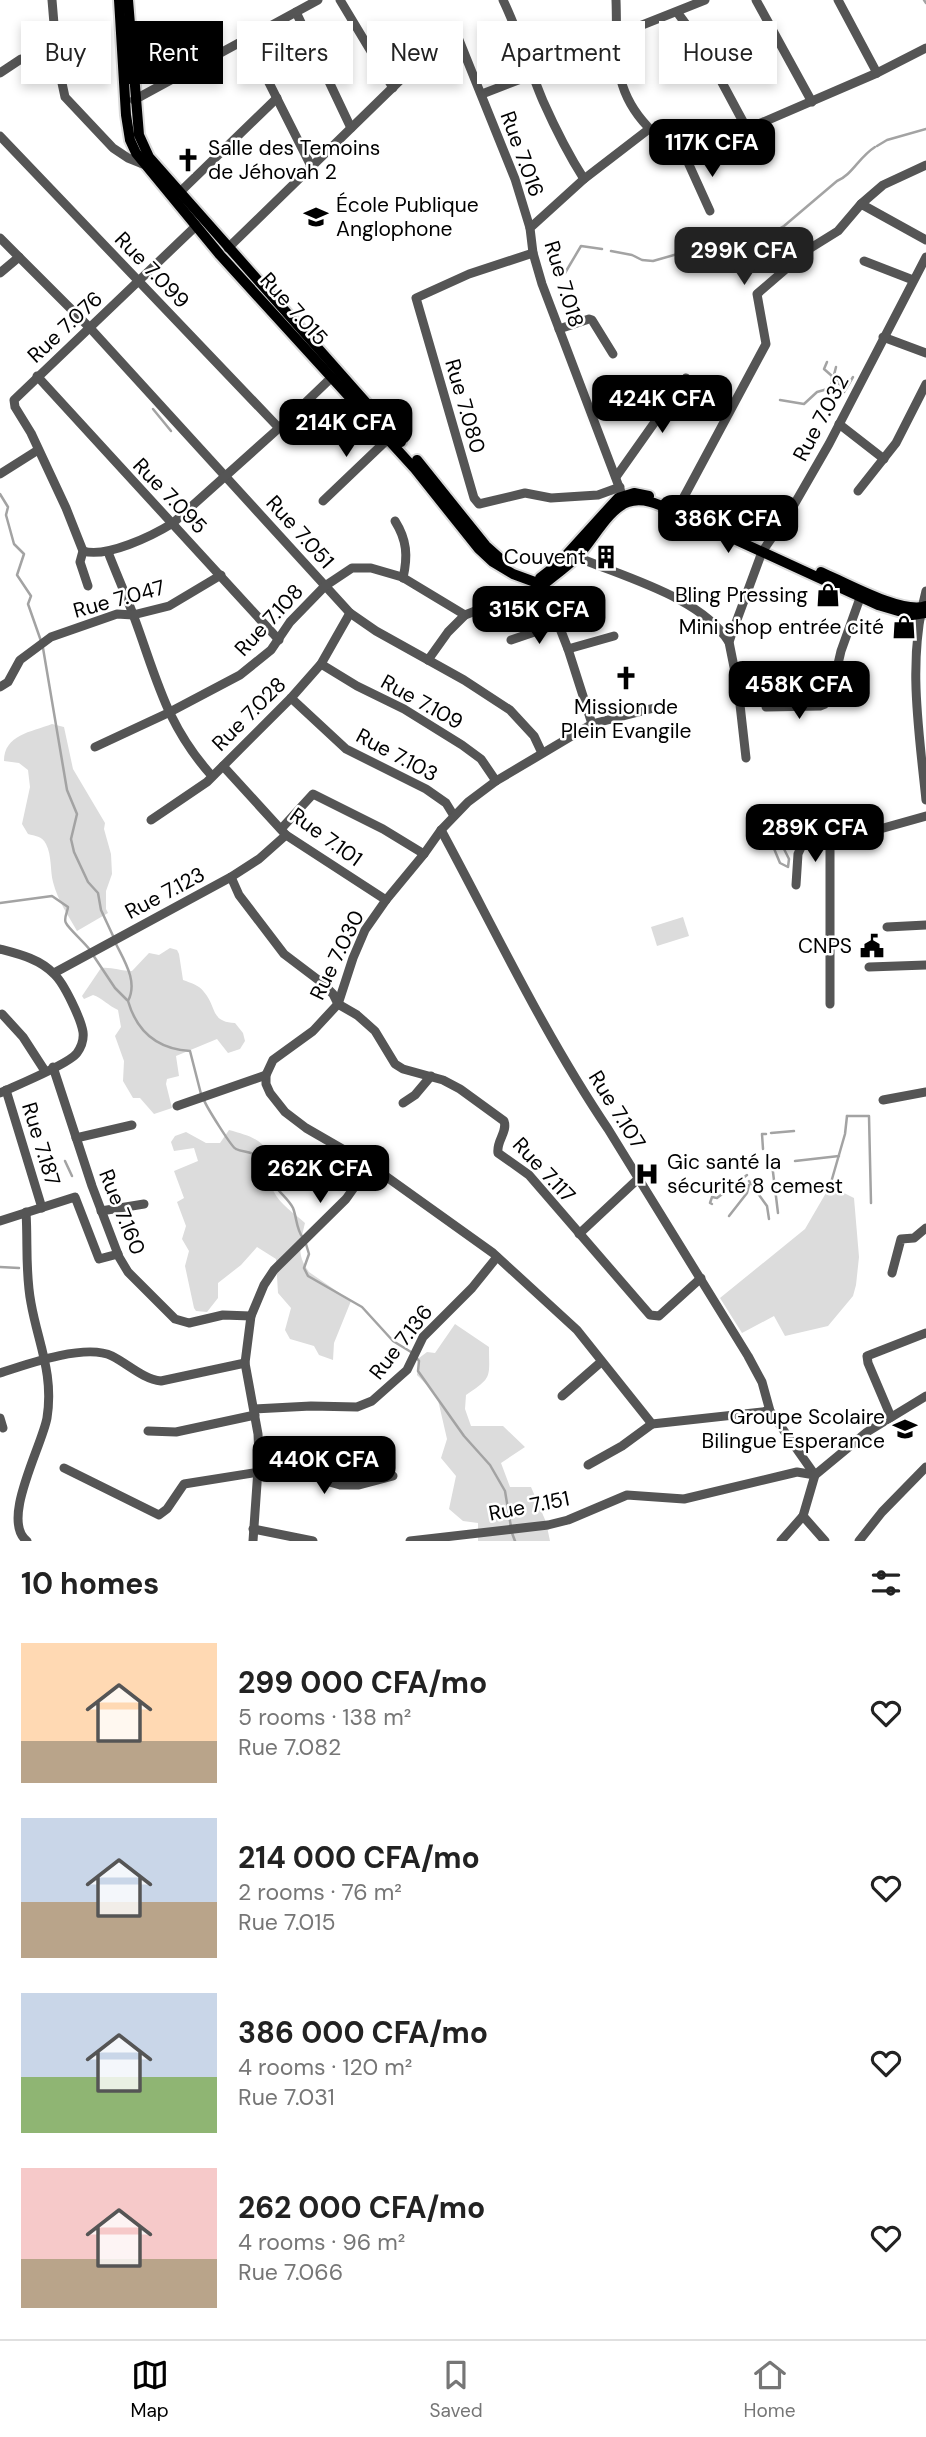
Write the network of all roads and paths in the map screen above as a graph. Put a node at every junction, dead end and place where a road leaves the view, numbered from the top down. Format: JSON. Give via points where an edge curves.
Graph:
{"nodes":[{"id":1,"x":52,"y":0,"type":"edge"},
{"id":2,"x":119,"y":0,"type":"edge"},
{"id":3,"x":128,"y":0,"type":"edge"},
{"id":4,"x":318,"y":0,"type":"edge"},
{"id":5,"x":340,"y":0,"type":"edge"},
{"id":6,"x":503,"y":0,"type":"edge"},
{"id":7,"x":616,"y":0,"type":"edge"},
{"id":8,"x":705,"y":0,"type":"edge"},
{"id":9,"x":756,"y":0,"type":"edge"},
{"id":10,"x":838,"y":0,"type":"edge"},
{"id":11,"x":296,"y":12,"type":"junction"},
{"id":12,"x":677,"y":12,"type":"junction"},
{"id":13,"x":54,"y":21,"type":"edge"},
{"id":14,"x":280,"y":21,"type":"edge"},
{"id":15,"x":512,"y":21,"type":"edge"},
{"id":16,"x":617,"y":21,"type":"edge"},
{"id":17,"x":645,"y":24,"type":"edge"},
{"id":18,"x":237,"y":44,"type":"edge"},
{"id":19,"x":926,"y":48,"type":"edge"},
{"id":20,"x":21,"y":59,"type":"edge"},
{"id":21,"x":0,"y":73,"type":"edge"},
{"id":22,"x":877,"y":73,"type":"junction"},
{"id":23,"x":61,"y":84,"type":"edge"},
{"id":24,"x":270,"y":84,"type":"edge"},
{"id":25,"x":508,"y":84,"type":"edge"},
{"id":26,"x":538,"y":84,"type":"edge"},
{"id":27,"x":621,"y":84,"type":"edge"},
{"id":28,"x":393,"y":88,"type":"junction"},
{"id":29,"x":482,"y":94,"type":"junction"},
{"id":30,"x":277,"y":98,"type":"junction"},
{"id":31,"x":134,"y":100,"type":"junction"},
{"id":32,"x":812,"y":102,"type":"junction"},
{"id":33,"x":351,"y":128,"type":"junction"},
{"id":34,"x":649,"y":129,"type":"junction"},
{"id":35,"x":747,"y":129,"type":"junction"},
{"id":36,"x":0,"y":136,"type":"edge"},
{"id":37,"x":686,"y":159,"type":"junction"},
{"id":38,"x":143,"y":164,"type":"junction"},
{"id":39,"x":926,"y":165,"type":"edge"},
{"id":40,"x":312,"y":166,"type":"junction"},
{"id":41,"x":584,"y":179,"type":"junction"},
{"id":42,"x":180,"y":192,"type":"junction"},
{"id":43,"x":861,"y":204,"type":"junction"},
{"id":44,"x":710,"y":211,"type":"dead end"},
{"id":45,"x":196,"y":226,"type":"junction"},
{"id":46,"x":530,"y":228,"type":"junction"},
{"id":47,"x":0,"y":238,"type":"edge"},
{"id":48,"x":926,"y":240,"type":"edge"},
{"id":49,"x":228,"y":248,"type":"junction"},
{"id":50,"x":533,"y":253,"type":"junction"},
{"id":51,"x":19,"y":257,"type":"junction"},
{"id":52,"x":926,"y":257,"type":"edge"},
{"id":53,"x":864,"y":261,"type":"dead end"},
{"id":54,"x":0,"y":273,"type":"edge"},
{"id":55,"x":913,"y":280,"type":"junction"},
{"id":56,"x":139,"y":282,"type":"junction"},
{"id":57,"x":89,"y":327,"type":"junction"},
{"id":58,"x":559,"y":329,"type":"junction"},
{"id":59,"x":883,"y":337,"type":"junction"},
{"id":60,"x":926,"y":353,"type":"edge"},
{"id":61,"x":613,"y":354,"type":"dead end"},
{"id":62,"x":37,"y":376,"type":"junction"},
{"id":63,"x":331,"y":378,"type":"junction"},
{"id":64,"x":686,"y":378,"type":"dead end"},
{"id":65,"x":926,"y":384,"type":"edge"},
{"id":66,"x":839,"y":424,"type":"junction"},
{"id":67,"x":279,"y":428,"type":"junction"},
{"id":68,"x":388,"y":439,"type":"junction"},
{"id":69,"x":38,"y":450,"type":"junction"},
{"id":70,"x":884,"y":459,"type":"junction"},
{"id":71,"x":0,"y":474,"type":"edge"},
{"id":72,"x":225,"y":477,"type":"junction"},
{"id":73,"x":619,"y":486,"type":"junction"},
{"id":74,"x":858,"y":491,"type":"dead end"},
{"id":75,"x":323,"y":501,"type":"dead end"},
{"id":76,"x":678,"y":508,"type":"junction"},
{"id":77,"x":395,"y":521,"type":"dead end"},
{"id":78,"x":173,"y":523,"type":"junction"},
{"id":79,"x":764,"y":550,"type":"junction"},
{"id":80,"x":83,"y":551,"type":"junction"},
{"id":81,"x":108,"y":552,"type":"junction"},
{"id":82,"x":577,"y":557,"type":"junction"},
{"id":83,"x":221,"y":575,"type":"junction"},
{"id":84,"x":403,"y":578,"type":"junction"},
{"id":85,"x":88,"y":586,"type":"dead end"},
{"id":86,"x":325,"y":586,"type":"junction"},
{"id":87,"x":543,"y":586,"type":"junction"},
{"id":88,"x":926,"y":591,"type":"edge"},
{"id":89,"x":860,"y":598,"type":"junction"},
{"id":90,"x":924,"y":611,"type":"edge"},
{"id":91,"x":350,"y":613,"type":"junction"},
{"id":92,"x":133,"y":615,"type":"junction"},
{"id":93,"x":465,"y":615,"type":"junction"},
{"id":94,"x":558,"y":624,"type":"junction"},
{"id":95,"x":614,"y":636,"type":"dead end"},
{"id":96,"x":279,"y":640,"type":"junction"},
{"id":97,"x":511,"y":640,"type":"dead end"},
{"id":98,"x":729,"y":642,"type":"junction"},
{"id":99,"x":568,"y":649,"type":"junction"},
{"id":100,"x":428,"y":660,"type":"junction"},
{"id":101,"x":321,"y":664,"type":"junction"},
{"id":102,"x":0,"y":687,"type":"edge"},
{"id":103,"x":291,"y":698,"type":"junction"},
{"id":104,"x":653,"y":708,"type":"dead end"},
{"id":105,"x":766,"y":708,"type":"dead end"},
{"id":106,"x":168,"y":713,"type":"junction"},
{"id":107,"x":592,"y":724,"type":"junction"},
{"id":108,"x":95,"y":747,"type":"dead end"},
{"id":109,"x":541,"y":753,"type":"junction"},
{"id":110,"x":746,"y":758,"type":"dead end"},
{"id":111,"x":223,"y":766,"type":"junction"},
{"id":112,"x":212,"y":776,"type":"junction"},
{"id":113,"x":496,"y":781,"type":"junction"},
{"id":114,"x":926,"y":800,"type":"edge"},
{"id":115,"x":454,"y":816,"type":"junction"},
{"id":116,"x":926,"y":816,"type":"edge"},
{"id":117,"x":151,"y":820,"type":"dead end"},
{"id":118,"x":441,"y":830,"type":"junction"},
{"id":119,"x":284,"y":832,"type":"junction"},
{"id":120,"x":830,"y":843,"type":"junction"},
{"id":121,"x":424,"y":854,"type":"junction"},
{"id":122,"x":231,"y":877,"type":"junction"},
{"id":123,"x":796,"y":886,"type":"dead end"},
{"id":124,"x":386,"y":900,"type":"junction"},
{"id":125,"x":926,"y":925,"type":"edge"},
{"id":126,"x":887,"y":927,"type":"dead end"},
{"id":127,"x":0,"y":949,"type":"edge"},
{"id":128,"x":926,"y":965,"type":"edge"},
{"id":129,"x":869,"y":967,"type":"dead end"},
{"id":130,"x":54,"y":973,"type":"junction"},
{"id":131,"x":338,"y":1004,"type":"junction"},
{"id":132,"x":830,"y":1004,"type":"dead end"},
{"id":133,"x":2,"y":1014,"type":"dead end"},
{"id":134,"x":49,"y":1069,"type":"junction"},
{"id":135,"x":266,"y":1075,"type":"junction"},
{"id":136,"x":431,"y":1076,"type":"junction"},
{"id":137,"x":3,"y":1091,"type":"edge"},
{"id":138,"x":926,"y":1092,"type":"edge"},
{"id":139,"x":883,"y":1100,"type":"dead end"},
{"id":140,"x":403,"y":1103,"type":"dead end"},
{"id":141,"x":177,"y":1107,"type":"dead end"},
{"id":142,"x":132,"y":1125,"type":"dead end"},
{"id":143,"x":76,"y":1138,"type":"junction"},
{"id":144,"x":370,"y":1165,"type":"junction"},
{"id":145,"x":639,"y":1178,"type":"junction"},
{"id":146,"x":144,"y":1204,"type":"dead end"},
{"id":147,"x":42,"y":1208,"type":"junction"},
{"id":148,"x":101,"y":1212,"type":"junction"},
{"id":149,"x":26,"y":1213,"type":"junction"},
{"id":150,"x":0,"y":1221,"type":"edge"},
{"id":151,"x":926,"y":1228,"type":"edge"},
{"id":152,"x":579,"y":1234,"type":"junction"},
{"id":153,"x":118,"y":1254,"type":"junction"},
{"id":154,"x":498,"y":1257,"type":"junction"},
{"id":155,"x":892,"y":1273,"type":"dead end"},
{"id":156,"x":701,"y":1278,"type":"junction"},
{"id":157,"x":251,"y":1316,"type":"junction"},
{"id":158,"x":926,"y":1333,"type":"edge"},
{"id":159,"x":46,"y":1360,"type":"junction"},
{"id":160,"x":601,"y":1362,"type":"junction"},
{"id":161,"x":245,"y":1363,"type":"junction"},
{"id":162,"x":0,"y":1373,"type":"edge"},
{"id":163,"x":562,"y":1396,"type":"dead end"},
{"id":164,"x":926,"y":1396,"type":"edge"},
{"id":165,"x":770,"y":1411,"type":"junction"},
{"id":166,"x":255,"y":1412,"type":"junction"},
{"id":167,"x":891,"y":1417,"type":"junction"},
{"id":168,"x":652,"y":1424,"type":"junction"},
{"id":169,"x":148,"y":1432,"type":"dead end"},
{"id":170,"x":259,"y":1455,"type":"junction"},
{"id":171,"x":588,"y":1465,"type":"dead end"},
{"id":172,"x":926,"y":1467,"type":"edge"},
{"id":173,"x":64,"y":1468,"type":"dead end"},
{"id":174,"x":259,"y":1472,"type":"junction"},
{"id":175,"x":815,"y":1475,"type":"junction"},
{"id":176,"x":393,"y":1476,"type":"dead end"},
{"id":177,"x":803,"y":1516,"type":"junction"},
{"id":178,"x":253,"y":1529,"type":"junction"},
{"id":179,"x":27,"y":1541,"type":"edge"},
{"id":180,"x":253,"y":1541,"type":"edge"},
{"id":181,"x":313,"y":1541,"type":"edge"},
{"id":182,"x":411,"y":1541,"type":"edge"},
{"id":183,"x":780,"y":1541,"type":"edge"},
{"id":184,"x":825,"y":1541,"type":"edge"},
{"id":185,"x":859,"y":1541,"type":"edge"}],
"edges":[{"from":1,"to":13,"type":"street"},
{"from":2,"to":38,"type":"main road","name":"Rue 7.015","via":[[126,115],[130,140]]},
{"from":3,"to":31,"type":"main road","name":"Rue 7.015"},
{"from":4,"to":11,"type":"street"},
{"from":5,"to":28,"type":"street"},
{"from":6,"to":15,"type":"street"},
{"from":7,"to":16,"type":"street"},
{"from":8,"to":12,"type":"street"},
{"from":9,"to":32,"type":"street"},
{"from":10,"to":22,"type":"street"},
{"from":11,"to":14,"type":"street"},
{"from":11,"to":33,"type":"street"},
{"from":12,"to":17,"type":"street"},
{"from":12,"to":35,"type":"street","via":[[704,49]]},
{"from":18,"to":31,"type":"street"},
{"from":19,"to":22,"type":"street"},
{"from":20,"to":21,"type":"street"},
{"from":22,"to":32,"type":"street"},
{"from":23,"to":38,"type":"street","via":[[74,108],[119,153]]},
{"from":24,"to":30,"type":"street"},
{"from":25,"to":29,"type":"street"},
{"from":26,"to":41,"type":"street","via":[[555,128]]},
{"from":27,"to":34,"type":"street"},
{"from":28,"to":29,"type":"street","name":"Rue 7.016","via":[[455,33]]},
{"from":28,"to":33,"type":"street","name":"Rue 7.016"},
{"from":29,"to":46,"type":"street","name":"Rue 7.016"},
{"from":30,"to":40,"type":"street"},
{"from":30,"to":42,"type":"street"},
{"from":31,"to":42,"type":"main road","name":"Rue 7.015","via":[[139,135],[149,157]]},
{"from":32,"to":35,"type":"street"},
{"from":33,"to":40,"type":"street","name":"Rue 7.016"},
{"from":34,"to":37,"type":"street"},
{"from":34,"to":41,"type":"street","name":"Rue 7.018"},
{"from":35,"to":37,"type":"street"},
{"from":36,"to":56,"type":"street","name":"Rue 7.099"},
{"from":37,"to":44,"type":"street"},
{"from":38,"to":45,"type":"main road","name":"Rue 7.015"},
{"from":39,"to":43,"type":"street","via":[[883,185]]},
{"from":40,"to":49,"type":"street","name":"Rue 7.016"},
{"from":41,"to":46,"type":"street","name":"Rue 7.018"},
{"from":42,"to":49,"type":"main road","name":"Rue 7.015"},
{"from":43,"to":48,"type":"street"},
{"from":43,"to":76,"type":"street","via":[[838,231],[809,249],[757,294],[766,344]]},
{"from":45,"to":56,"type":"street","name":"Rue 7.076"},
{"from":45,"to":63,"type":"main road","name":"Rue 7.015"},
{"from":46,"to":50,"type":"street","name":"Rue 7.018"},
{"from":47,"to":51,"type":"street","name":"Rue 7.051"},
{"from":49,"to":87,"type":"main road","name":"Rue 7.015","via":[[421,464],[486,547]]},
{"from":50,"to":58,"type":"street","name":"Rue 7.018"},
{"from":50,"to":73,"type":"street","name":"Rue 7.080","via":[[416,298],[474,498],[479,504],[524,493],[586,497]]},
{"from":51,"to":54,"type":"street"},
{"from":51,"to":57,"type":"street","name":"Rue 7.051"},
{"from":52,"to":55,"type":"street","name":"Rue 7.032"},
{"from":53,"to":55,"type":"street"},
{"from":55,"to":59,"type":"street","name":"Rue 7.032"},
{"from":56,"to":57,"type":"street","name":"Rue 7.076"},
{"from":56,"to":67,"type":"street","name":"Rue 7.099"},
{"from":57,"to":62,"type":"street","name":"Rue 7.076"},
{"from":57,"to":72,"type":"street","name":"Rue 7.051"},
{"from":58,"to":61,"type":"street","via":[[592,320]]},
{"from":58,"to":73,"type":"street","name":"Rue 7.018"},
{"from":59,"to":60,"type":"street"},
{"from":59,"to":66,"type":"street","name":"Rue 7.032"},
{"from":62,"to":69,"type":"street","name":"Rue 7.076","via":[[14,404]]},
{"from":62,"to":78,"type":"street","name":"Rue 7.095"},
{"from":63,"to":67,"type":"street"},
{"from":63,"to":68,"type":"main road","name":"Rue 7.015"},
{"from":64,"to":73,"type":"street"},
{"from":65,"to":70,"type":"street"},
{"from":66,"to":70,"type":"street"},
{"from":66,"to":79,"type":"street","name":"Rue 7.032"},
{"from":67,"to":72,"type":"street"},
{"from":68,"to":75,"type":"street"},
{"from":68,"to":87,"type":"main road","name":"Rue 7.015","via":[[485,555],[513,574]]},
{"from":69,"to":71,"type":"street"},
{"from":69,"to":80,"type":"street","name":"Rue 7.076"},
{"from":70,"to":74,"type":"street"},
{"from":72,"to":78,"type":"street"},
{"from":72,"to":86,"type":"street","name":"Rue 7.051"},
{"from":73,"to":76,"type":"main road"},
{"from":73,"to":87,"type":"main road"},
{"from":76,"to":79,"type":"main road"},
{"from":77,"to":84,"type":"street","via":[[407,550]]},
{"from":78,"to":81,"type":"street"},
{"from":78,"to":83,"type":"street","name":"Rue 7.095"},
{"from":79,"to":82,"type":"main road","via":[[657,504],[636,500],[615,511]]},
{"from":79,"to":89,"type":"main road"},
{"from":79,"to":90,"type":"main road"},
{"from":79,"to":98,"type":"street","name":"Rue 7.032"},
{"from":80,"to":81,"type":"street"},
{"from":80,"to":85,"type":"street","name":"Rue 7.076","via":[[80,562]]},
{"from":81,"to":92,"type":"street"},
{"from":82,"to":87,"type":"main road"},
{"from":82,"to":98,"type":"street","via":[[682,601],[716,624]]},
{"from":83,"to":92,"type":"street","name":"Rue 7.047","via":[[169,606]]},
{"from":83,"to":96,"type":"street","name":"Rue 7.095"},
{"from":84,"to":86,"type":"street","name":"Rue 7.108","via":[[356,567]]},
{"from":84,"to":93,"type":"street","name":"Rue 7.108"},
{"from":86,"to":91,"type":"street","name":"Rue 7.051"},
{"from":86,"to":96,"type":"street","name":"Rue 7.108"},
{"from":87,"to":93,"type":"street"},
{"from":87,"to":94,"type":"street"},
{"from":88,"to":90,"type":"street"},
{"from":89,"to":90,"type":"main road","via":[[898,612]]},
{"from":89,"to":105,"type":"street","via":[[825,704]]},
{"from":90,"to":114,"type":"street","via":[[915,693]]},
{"from":91,"to":100,"type":"street","name":"Rue 7.051"},
{"from":91,"to":101,"type":"street","name":"Rue 7.028"},
{"from":92,"to":102,"type":"street","name":"Rue 7.047","via":[[117,614],[51,636],[20,660]]},
{"from":92,"to":106,"type":"street"},
{"from":93,"to":100,"type":"street"},
{"from":94,"to":97,"type":"street"},
{"from":94,"to":99,"type":"street"},
{"from":95,"to":99,"type":"street"},
{"from":96,"to":106,"type":"street","name":"Rue 7.108","via":[[240,675]]},
{"from":98,"to":110,"type":"street"},
{"from":99,"to":107,"type":"street"},
{"from":100,"to":109,"type":"street","name":"Rue 7.051","via":[[510,710],[534,736]]},
{"from":101,"to":103,"type":"street","name":"Rue 7.028"},
{"from":101,"to":113,"type":"street","name":"Rue 7.109","via":[[462,745],[481,759]]},
{"from":103,"to":111,"type":"street","name":"Rue 7.028"},
{"from":103,"to":115,"type":"street","name":"Rue 7.103","via":[[346,749],[426,789],[446,803]]},
{"from":104,"to":107,"type":"street","name":"Rue 7.030"},
{"from":106,"to":108,"type":"street","name":"Rue 7.108"},
{"from":106,"to":112,"type":"street"},
{"from":107,"to":109,"type":"street","name":"Rue 7.030"},
{"from":109,"to":113,"type":"street","name":"Rue 7.030"},
{"from":111,"to":112,"type":"street","name":"Rue 7.028"},
{"from":111,"to":119,"type":"street","name":"Rue 7.101"},
{"from":112,"to":117,"type":"street","name":"Rue 7.028"},
{"from":113,"to":115,"type":"street","name":"Rue 7.030"},
{"from":115,"to":118,"type":"street","name":"Rue 7.030"},
{"from":116,"to":120,"type":"street"},
{"from":118,"to":121,"type":"street","name":"Rue 7.030"},
{"from":118,"to":145,"type":"street","name":"Rue 7.107","via":[[511,967]]},
{"from":119,"to":121,"type":"street","name":"Rue 7.123","via":[[313,794]]},
{"from":119,"to":122,"type":"street","name":"Rue 7.123","via":[[259,859]]},
{"from":119,"to":124,"type":"street","name":"Rue 7.101"},
{"from":120,"to":123,"type":"street","via":[[816,839],[803,843]]},
{"from":120,"to":132,"type":"street"},
{"from":121,"to":124,"type":"street","name":"Rue 7.030"},
{"from":122,"to":130,"type":"street","name":"Rue 7.123"},
{"from":122,"to":131,"type":"street","name":"Rue 7.117","via":[[270,937],[333,994]]},
{"from":124,"to":131,"type":"street","name":"Rue 7.030","via":[[365,930]]},
{"from":125,"to":126,"type":"street"},
{"from":127,"to":130,"type":"street","via":[[33,959]]},
{"from":128,"to":129,"type":"street"},
{"from":130,"to":134,"type":"street","via":[[81,1025],[83,1044],[74,1057]]},
{"from":131,"to":135,"type":"street","name":"Rue 7.030","via":[[313,1031],[273,1060]]},
{"from":131,"to":136,"type":"street","name":"Rue 7.117","via":[[375,1031],[395,1064]]},
{"from":133,"to":134,"type":"street","name":"Rue 7.160"},
{"from":134,"to":137,"type":"street"},
{"from":134,"to":143,"type":"street","name":"Rue 7.160"},
{"from":135,"to":141,"type":"street"},
{"from":135,"to":144,"type":"street","via":[[270,1093],[285,1112]]},
{"from":136,"to":140,"type":"street"},
{"from":136,"to":152,"type":"street","name":"Rue 7.117","via":[[460,1089],[504,1121],[498,1153],[529,1175]]},
{"from":137,"to":147,"type":"street","name":"Rue 7.187"},
{"from":138,"to":139,"type":"street"},
{"from":142,"to":143,"type":"street"},
{"from":143,"to":148,"type":"street","name":"Rue 7.160"},
{"from":144,"to":154,"type":"street"},
{"from":144,"to":157,"type":"street","via":[[346,1199],[282,1261],[264,1285]]},
{"from":145,"to":152,"type":"street"},
{"from":145,"to":156,"type":"street","name":"Rue 7.107"},
{"from":146,"to":148,"type":"street"},
{"from":147,"to":149,"type":"street"},
{"from":147,"to":153,"type":"street","via":[[77,1199],[99,1259]]},
{"from":148,"to":153,"type":"street","name":"Rue 7.160"},
{"from":149,"to":150,"type":"street"},
{"from":149,"to":159,"type":"street","via":[[31,1304]]},
{"from":151,"to":155,"type":"street","via":[[914,1238],[901,1238]]},
{"from":152,"to":156,"type":"street","name":"Rue 7.117","via":[[655,1317]]},
{"from":153,"to":157,"type":"street","name":"Rue 7.160","via":[[128,1272],[182,1322]]},
{"from":154,"to":160,"type":"street","via":[[577,1330]]},
{"from":154,"to":166,"type":"street","name":"Rue 7.136","via":[[423,1337],[407,1370],[381,1396],[356,1407]]},
{"from":156,"to":165,"type":"street","name":"Rue 7.107","via":[[762,1382]]},
{"from":157,"to":161,"type":"street"},
{"from":158,"to":167,"type":"street","via":[[867,1356]]},
{"from":159,"to":161,"type":"street","via":[[103,1352],[161,1381]]},
{"from":159,"to":162,"type":"street"},
{"from":159,"to":179,"type":"street","via":[[47,1414],[15,1511],[16,1526]]},
{"from":160,"to":163,"type":"street"},
{"from":160,"to":168,"type":"street"},
{"from":161,"to":166,"type":"street"},
{"from":164,"to":167,"type":"street"},
{"from":165,"to":168,"type":"street"},
{"from":165,"to":175,"type":"street","name":"Rue 7.107"},
{"from":166,"to":169,"type":"street","name":"Rue 7.136","via":[[176,1432]]},
{"from":166,"to":170,"type":"street"},
{"from":167,"to":175,"type":"street","via":[[859,1437]]},
{"from":168,"to":171,"type":"street"},
{"from":170,"to":174,"type":"street"},
{"from":170,"to":176,"type":"street","via":[[293,1459],[340,1486]]},
{"from":172,"to":185,"type":"street"},
{"from":173,"to":174,"type":"street","via":[[159,1515],[184,1484]]},
{"from":174,"to":178,"type":"street"},
{"from":175,"to":177,"type":"street"},
{"from":175,"to":182,"type":"street","name":"Rue 7.151","via":[[797,1472],[684,1499],[627,1495],[568,1520]]},
{"from":177,"to":183,"type":"street"},
{"from":177,"to":184,"type":"street"},
{"from":178,"to":180,"type":"street"},
{"from":178,"to":181,"type":"street"}]}
